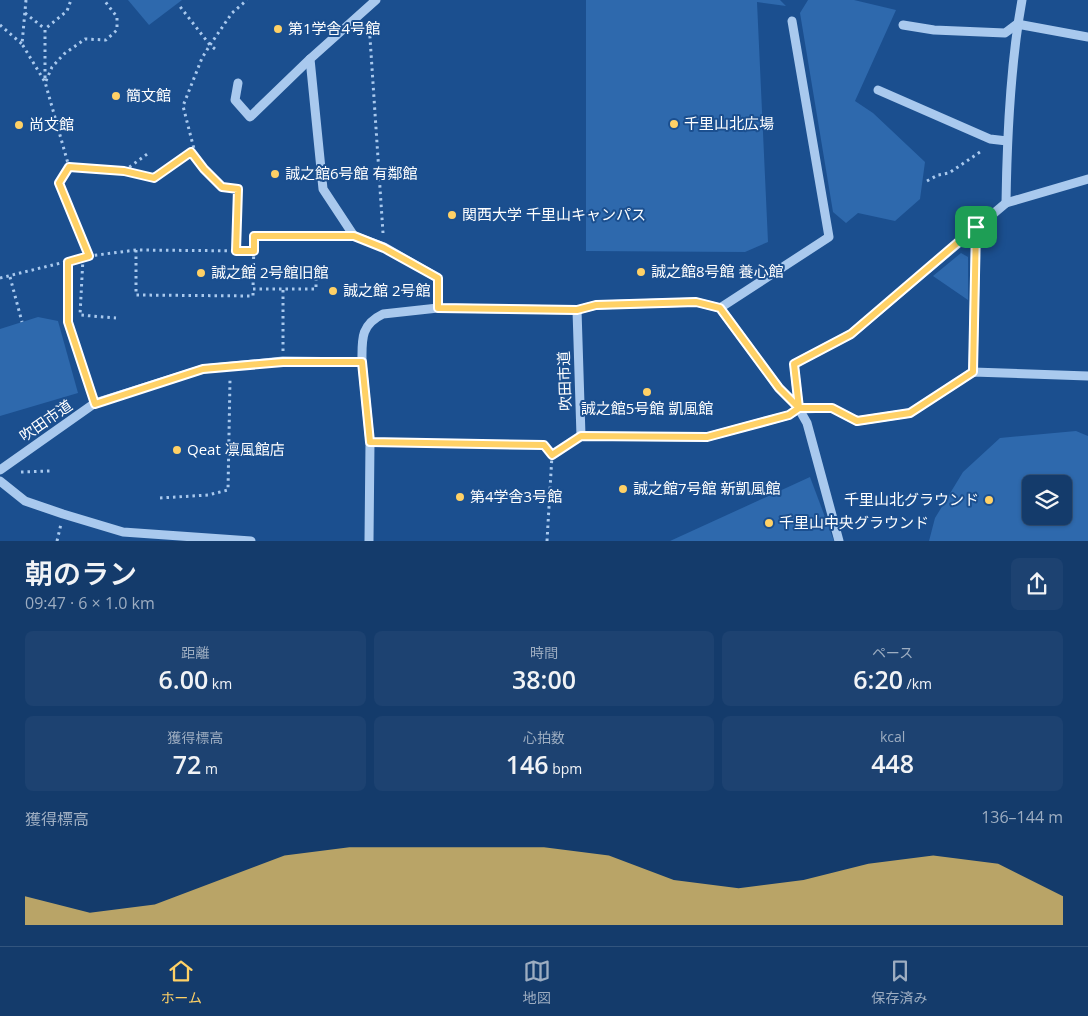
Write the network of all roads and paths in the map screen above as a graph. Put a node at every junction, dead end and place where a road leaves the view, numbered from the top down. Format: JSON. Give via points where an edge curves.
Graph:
{"nodes":[{"id":1,"x":26,"y":0,"type":"edge"},
{"id":2,"x":71,"y":0,"type":"edge"},
{"id":3,"x":104,"y":0,"type":"edge"},
{"id":4,"x":247,"y":0,"type":"edge"},
{"id":5,"x":376,"y":0,"type":"edge"},
{"id":6,"x":1022,"y":0,"type":"edge"},
{"id":7,"x":178,"y":4,"type":"dead end"},
{"id":8,"x":368,"y":7,"type":"junction"},
{"id":9,"x":24,"y":13,"type":"junction"},
{"id":10,"x":792,"y":21,"type":"dead end"},
{"id":11,"x":1017,"y":24,"type":"junction"},
{"id":12,"x":0,"y":25,"type":"edge"},
{"id":13,"x":903,"y":25,"type":"dead end"},
{"id":14,"x":45,"y":29,"type":"junction"},
{"id":15,"x":1088,"y":37,"type":"edge"},
{"id":16,"x":22,"y":44,"type":"junction"},
{"id":17,"x":210,"y":45,"type":"junction"},
{"id":18,"x":215,"y":49,"type":"dead end"},
{"id":19,"x":310,"y":59,"type":"junction"},
{"id":20,"x":46,"y":82,"type":"junction"},
{"id":21,"x":238,"y":83,"type":"dead end"},
{"id":22,"x":878,"y":90,"type":"dead end"},
{"id":23,"x":990,"y":139,"type":"junction"},
{"id":24,"x":1007,"y":141,"type":"junction"},
{"id":25,"x":150,"y":152,"type":"dead end"},
{"id":26,"x":191,"y":152,"type":"junction"},
{"id":27,"x":69,"y":167,"type":"junction"},
{"id":28,"x":124,"y":171,"type":"junction"},
{"id":29,"x":1088,"y":179,"type":"edge"},
{"id":30,"x":926,"y":181,"type":"dead end"},
{"id":31,"x":1006,"y":203,"type":"junction"},
{"id":32,"x":976,"y":227,"type":"junction"},
{"id":33,"x":354,"y":236,"type":"junction"},
{"id":34,"x":384,"y":248,"type":"junction"},
{"id":35,"x":136,"y":250,"type":"junction"},
{"id":36,"x":236,"y":251,"type":"junction"},
{"id":37,"x":254,"y":251,"type":"junction"},
{"id":38,"x":89,"y":256,"type":"junction"},
{"id":39,"x":83,"y":258,"type":"junction"},
{"id":40,"x":68,"y":262,"type":"junction"},
{"id":41,"x":10,"y":277,"type":"junction"},
{"id":42,"x":0,"y":278,"type":"edge"},
{"id":43,"x":316,"y":278,"type":"dead end"},
{"id":44,"x":253,"y":289,"type":"junction"},
{"id":45,"x":283,"y":289,"type":"junction"},
{"id":46,"x":438,"y":308,"type":"junction"},
{"id":47,"x":720,"y":308,"type":"junction"},
{"id":48,"x":577,"y":310,"type":"junction"},
{"id":49,"x":116,"y":318,"type":"dead end"},
{"id":50,"x":22,"y":322,"type":"dead end"},
{"id":51,"x":283,"y":339,"type":"dead end"},
{"id":52,"x":362,"y":362,"type":"junction"},
{"id":53,"x":973,"y":372,"type":"junction"},
{"id":54,"x":1088,"y":376,"type":"edge"},
{"id":55,"x":230,"y":392,"type":"dead end"},
{"id":56,"x":95,"y":404,"type":"junction"},
{"id":57,"x":799,"y":408,"type":"junction"},
{"id":58,"x":581,"y":436,"type":"junction"},
{"id":59,"x":370,"y":442,"type":"junction"},
{"id":60,"x":552,"y":455,"type":"junction"},
{"id":61,"x":0,"y":470,"type":"edge"},
{"id":62,"x":31,"y":471,"type":"dead end"},
{"id":63,"x":50,"y":471,"type":"dead end"},
{"id":64,"x":0,"y":481,"type":"edge"},
{"id":65,"x":160,"y":498,"type":"dead end"},
{"id":66,"x":251,"y":541,"type":"edge"},
{"id":67,"x":369,"y":541,"type":"edge"},
{"id":68,"x":547,"y":541,"type":"edge"},
{"id":69,"x":839,"y":541,"type":"edge"}],
"edges":[{"from":1,"to":9,"type":"path"},
{"from":2,"to":14,"type":"path","via":[[67,11]]},
{"from":3,"to":20,"type":"path","via":[[117,17],[117,30],[106,40],[85,39],[64,54],[52,67]]},
{"from":4,"to":17,"type":"path","via":[[232,13]]},
{"from":5,"to":8,"type":"street"},
{"from":6,"to":11,"type":"street"},
{"from":7,"to":17,"type":"path"},
{"from":8,"to":19,"type":"street"},
{"from":8,"to":34,"type":"path"},
{"from":9,"to":14,"type":"path"},
{"from":9,"to":16,"type":"path"},
{"from":10,"to":47,"type":"street","via":[[829,237]]},
{"from":11,"to":13,"type":"street","via":[[1005,33],[934,30]]},
{"from":11,"to":15,"type":"street"},
{"from":11,"to":24,"type":"street"},
{"from":12,"to":16,"type":"path"},
{"from":14,"to":20,"type":"path"},
{"from":16,"to":20,"type":"path"},
{"from":17,"to":18,"type":"path"},
{"from":17,"to":26,"type":"path","via":[[183,106],[194,149]]},
{"from":19,"to":21,"type":"street","via":[[250,117],[235,100]]},
{"from":19,"to":33,"type":"street","via":[[323,189]]},
{"from":20,"to":27,"type":"path"},
{"from":22,"to":23,"type":"street"},
{"from":23,"to":24,"type":"street"},
{"from":23,"to":30,"type":"path","via":[[986,148],[960,166]]},
{"from":24,"to":31,"type":"street"},
{"from":25,"to":28,"type":"path"},
{"from":26,"to":28,"type":"path","via":[[154,178]]},
{"from":26,"to":36,"type":"path","via":[[222,187],[238,189]]},
{"from":27,"to":28,"type":"path"},
{"from":27,"to":38,"type":"path","via":[[59,183]]},
{"from":29,"to":31,"type":"street"},
{"from":31,"to":32,"type":"street"},
{"from":32,"to":53,"type":"street"},
{"from":32,"to":57,"type":"street","via":[[851,334],[794,364]]},
{"from":33,"to":34,"type":"street"},
{"from":33,"to":37,"type":"path","via":[[254,236]]},
{"from":34,"to":46,"type":"street","via":[[438,278]]},
{"from":35,"to":36,"type":"path"},
{"from":35,"to":38,"type":"path"},
{"from":35,"to":44,"type":"path","via":[[136,295],[253,296]]},
{"from":36,"to":37,"type":"path"},
{"from":37,"to":44,"type":"path"},
{"from":38,"to":39,"type":"path"},
{"from":39,"to":40,"type":"path"},
{"from":39,"to":49,"type":"path","via":[[80,316]]},
{"from":40,"to":41,"type":"path"},
{"from":40,"to":56,"type":"path","via":[[68,322]]},
{"from":41,"to":42,"type":"path"},
{"from":41,"to":50,"type":"path"},
{"from":43,"to":45,"type":"path","via":[[316,289]]},
{"from":44,"to":45,"type":"path"},
{"from":45,"to":51,"type":"path"},
{"from":46,"to":48,"type":"street"},
{"from":46,"to":52,"type":"street","via":[[377,317],[362,337]]},
{"from":47,"to":48,"type":"street","via":[[696,302],[596,305]]},
{"from":47,"to":57,"type":"street","via":[[779,388]]},
{"from":48,"to":58,"type":"street","name":"吹田市道"},
{"from":52,"to":56,"type":"street","name":"吹田市道","via":[[283,362],[203,369]]},
{"from":52,"to":59,"type":"street"},
{"from":53,"to":54,"type":"street"},
{"from":53,"to":57,"type":"street","via":[[910,413],[857,421],[832,408]]},
{"from":55,"to":65,"type":"path","via":[[228,490],[208,495]]},
{"from":56,"to":61,"type":"street","name":"吹田市道"},
{"from":57,"to":58,"type":"street","via":[[789,415],[707,437]]},
{"from":57,"to":69,"type":"street","via":[[807,424]]},
{"from":58,"to":60,"type":"path"},
{"from":59,"to":60,"type":"path","via":[[544,445]]},
{"from":59,"to":67,"type":"street"},
{"from":60,"to":68,"type":"path"},
{"from":62,"to":63,"type":"path"},
{"from":64,"to":66,"type":"street","via":[[25,501],[123,532]]}]}
